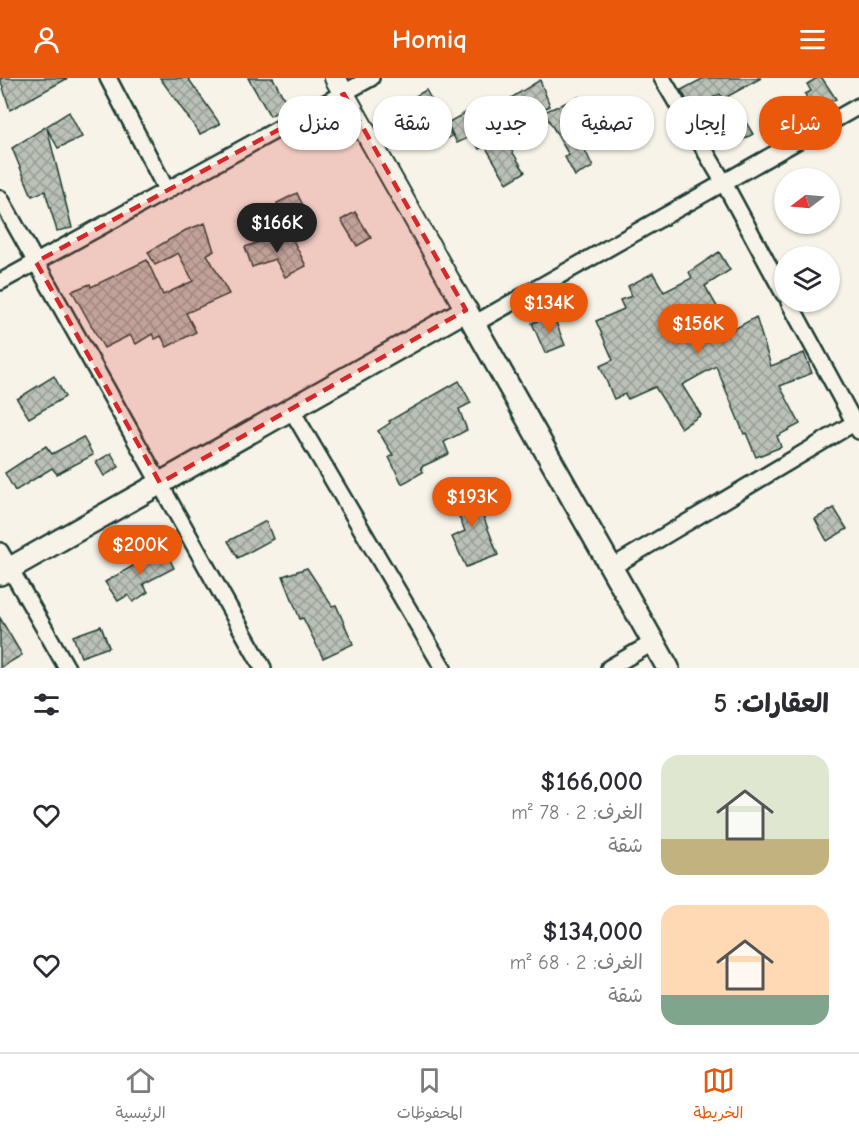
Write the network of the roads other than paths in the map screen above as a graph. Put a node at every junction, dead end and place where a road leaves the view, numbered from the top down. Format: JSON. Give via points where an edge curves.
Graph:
{"nodes":[{"id":1,"x":108,"y":78,"type":"edge"},
{"id":2,"x":371,"y":78,"type":"edge"},
{"id":3,"x":662,"y":78,"type":"edge"},
{"id":4,"x":339,"y":86,"type":"edge"},
{"id":5,"x":859,"y":106,"type":"edge"},
{"id":6,"x":724,"y":183,"type":"junction"},
{"id":7,"x":167,"y":191,"type":"junction"},
{"id":8,"x":0,"y":198,"type":"edge"},
{"id":9,"x":36,"y":262,"type":"junction"},
{"id":10,"x":774,"y":276,"type":"edge"},
{"id":11,"x":0,"y":282,"type":"edge"},
{"id":12,"x":795,"y":312,"type":"edge"},
{"id":13,"x":470,"y":317,"type":"junction"},
{"id":14,"x":291,"y":409,"type":"junction"},
{"id":15,"x":858,"y":424,"type":"edge"},
{"id":16,"x":160,"y":483,"type":"junction"},
{"id":17,"x":3,"y":564,"type":"edge"},
{"id":18,"x":612,"y":567,"type":"junction"},
{"id":19,"x":654,"y":642,"type":"junction"},
{"id":20,"x":67,"y":668,"type":"edge"},
{"id":21,"x":263,"y":668,"type":"edge"},
{"id":22,"x":443,"y":668,"type":"edge"},
{"id":23,"x":609,"y":668,"type":"edge"},
{"id":24,"x":668,"y":668,"type":"edge"}],
"edges":[{"from":1,"to":7,"type":"street"},
{"from":2,"to":4,"type":"street"},
{"from":3,"to":6,"type":"street"},
{"from":4,"to":7,"type":"street"},
{"from":4,"to":13,"type":"street"},
{"from":5,"to":6,"type":"street"},
{"from":6,"to":10,"type":"street"},
{"from":6,"to":13,"type":"street"},
{"from":7,"to":9,"type":"street"},
{"from":8,"to":9,"type":"street"},
{"from":9,"to":11,"type":"street"},
{"from":9,"to":16,"type":"street"},
{"from":12,"to":15,"type":"street"},
{"from":13,"to":14,"type":"main road"},
{"from":13,"to":18,"type":"main road"},
{"from":14,"to":16,"type":"main road"},
{"from":14,"to":22,"type":"street"},
{"from":15,"to":18,"type":"street"},
{"from":16,"to":17,"type":"main road"},
{"from":16,"to":21,"type":"street"},
{"from":17,"to":20,"type":"street"},
{"from":18,"to":19,"type":"main road"},
{"from":19,"to":23,"type":"street"},
{"from":19,"to":24,"type":"main road"}]}
